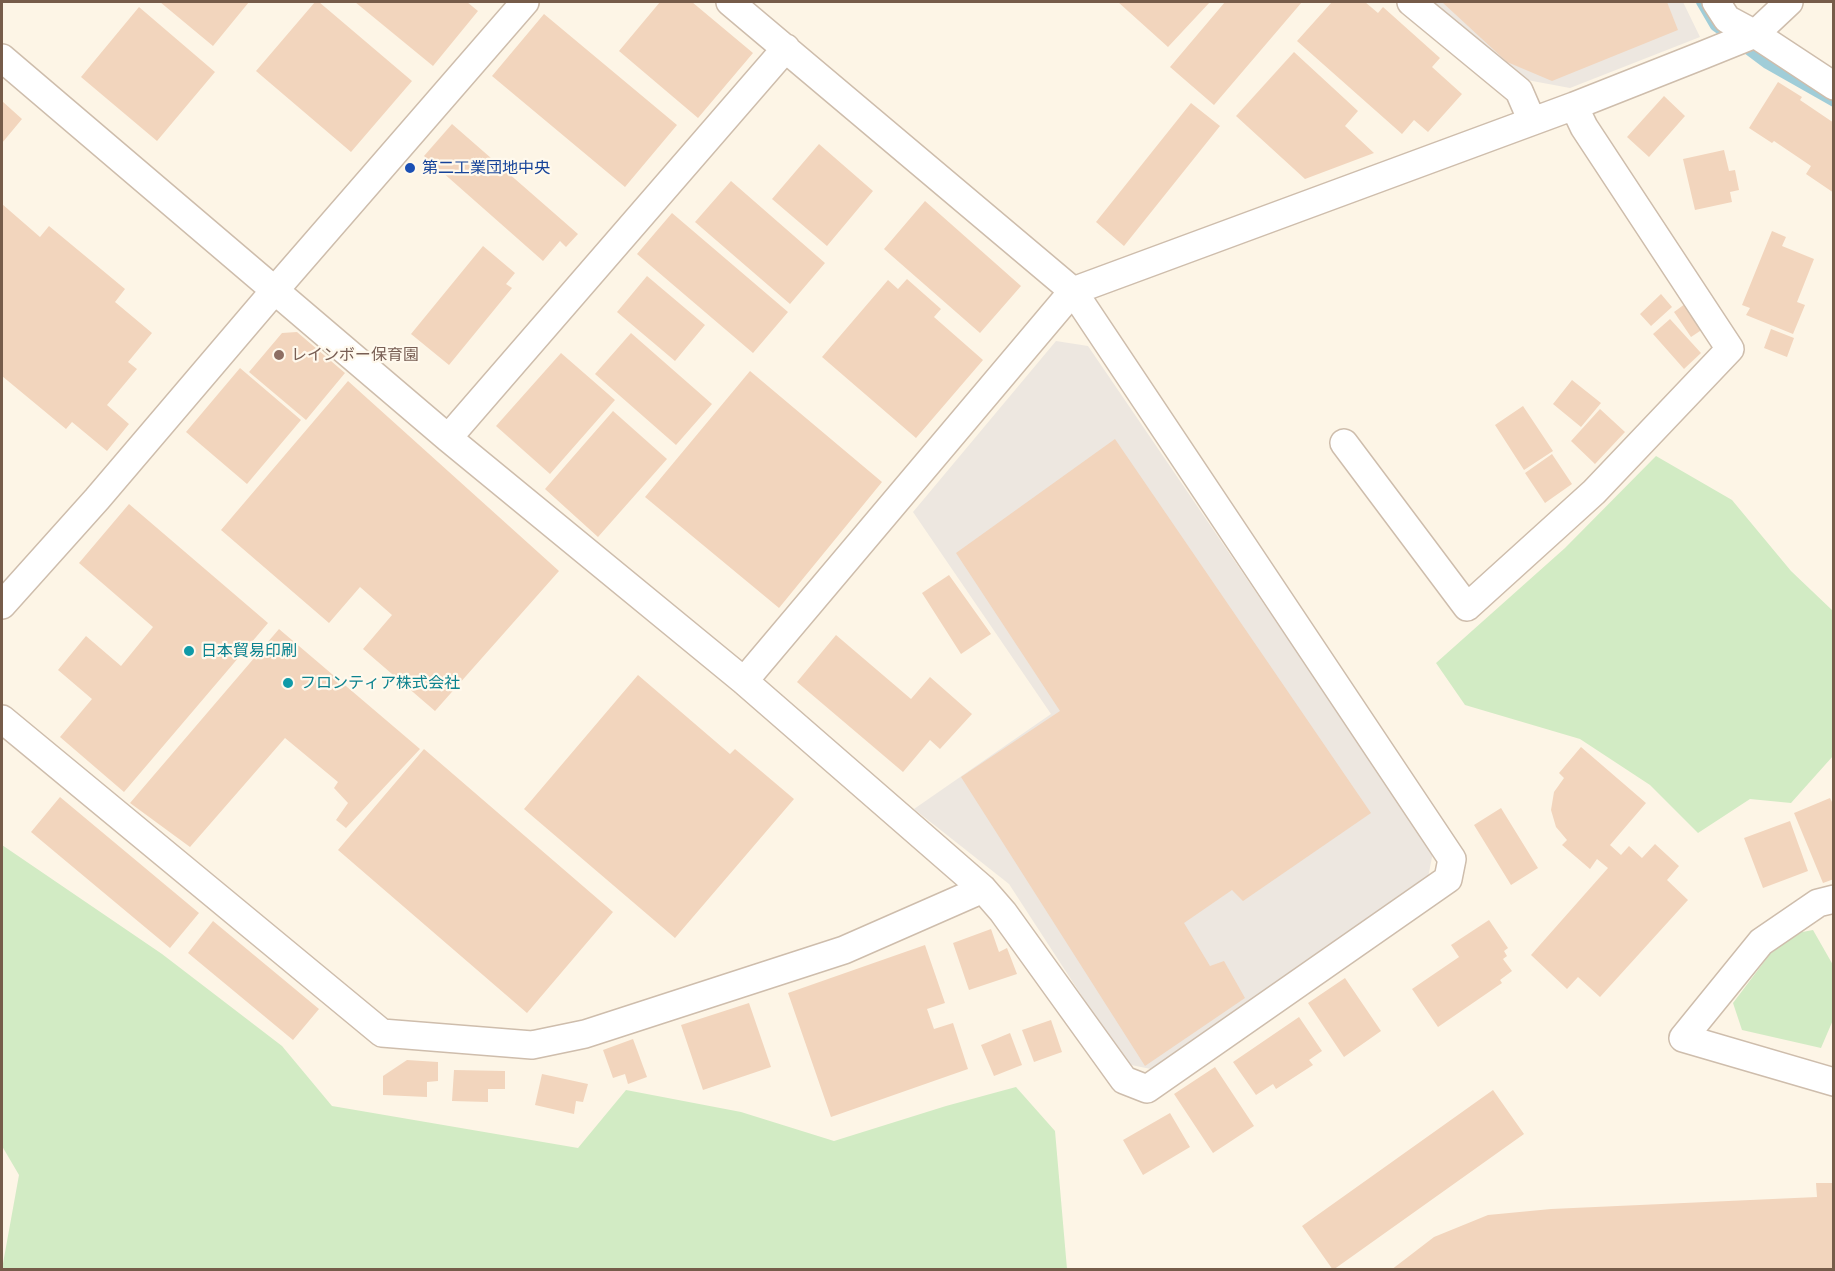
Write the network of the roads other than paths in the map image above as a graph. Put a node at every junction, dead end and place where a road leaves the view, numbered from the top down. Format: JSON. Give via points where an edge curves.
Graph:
{"nodes":[{"id":1,"x":525,"y":2,"type":"edge"},
{"id":2,"x":730,"y":2,"type":"edge"},
{"id":3,"x":1411,"y":2,"type":"edge"},
{"id":4,"x":1716,"y":2,"type":"edge"},
{"id":5,"x":1789,"y":2,"type":"edge"},
{"id":6,"x":1755,"y":34,"type":"junction"},
{"id":7,"x":786,"y":48,"type":"junction"},
{"id":8,"x":2,"y":58,"type":"edge"},
{"id":9,"x":1833,"y":86,"type":"edge"},
{"id":10,"x":1574,"y":106,"type":"junction"},
{"id":11,"x":1532,"y":121,"type":"junction"},
{"id":12,"x":275,"y":290,"type":"junction"},
{"id":13,"x":1073,"y":291,"type":"junction"},
{"id":14,"x":448,"y":438,"type":"junction"},
{"id":15,"x":1344,"y":443,"type":"dead end"},
{"id":16,"x":2,"y":605,"type":"edge"},
{"id":17,"x":744,"y":681,"type":"junction"},
{"id":18,"x":2,"y":718,"type":"edge"},
{"id":19,"x":982,"y":889,"type":"junction"},
{"id":20,"x":1833,"y":898,"type":"edge"},
{"id":21,"x":1833,"y":1082,"type":"edge"}],
"edges":[{"from":1,"to":12,"type":"street"},
{"from":2,"to":7,"type":"street"},
{"from":3,"to":11,"type":"street","via":[[1518,91]]},
{"from":4,"to":6,"type":"street","via":[[1726,19]]},
{"from":5,"to":6,"type":"street"},
{"from":6,"to":9,"type":"street"},
{"from":6,"to":10,"type":"street"},
{"from":7,"to":13,"type":"street"},
{"from":7,"to":14,"type":"street"},
{"from":8,"to":12,"type":"street"},
{"from":10,"to":11,"type":"street"},
{"from":10,"to":15,"type":"street","via":[[1731,349],[1594,492],[1467,607]]},
{"from":11,"to":13,"type":"street"},
{"from":12,"to":14,"type":"street"},
{"from":12,"to":16,"type":"street"},
{"from":13,"to":17,"type":"street"},
{"from":13,"to":19,"type":"street","via":[[1452,859],[1448,879],[1148,1089],[1124,1080],[1014,927]]},
{"from":14,"to":17,"type":"street"},
{"from":17,"to":19,"type":"street"},
{"from":18,"to":19,"type":"street","via":[[382,1033],[532,1045],[585,1034],[844,950]]},
{"from":20,"to":21,"type":"street","via":[[1818,903],[1761,942],[1683,1038]]}]}
